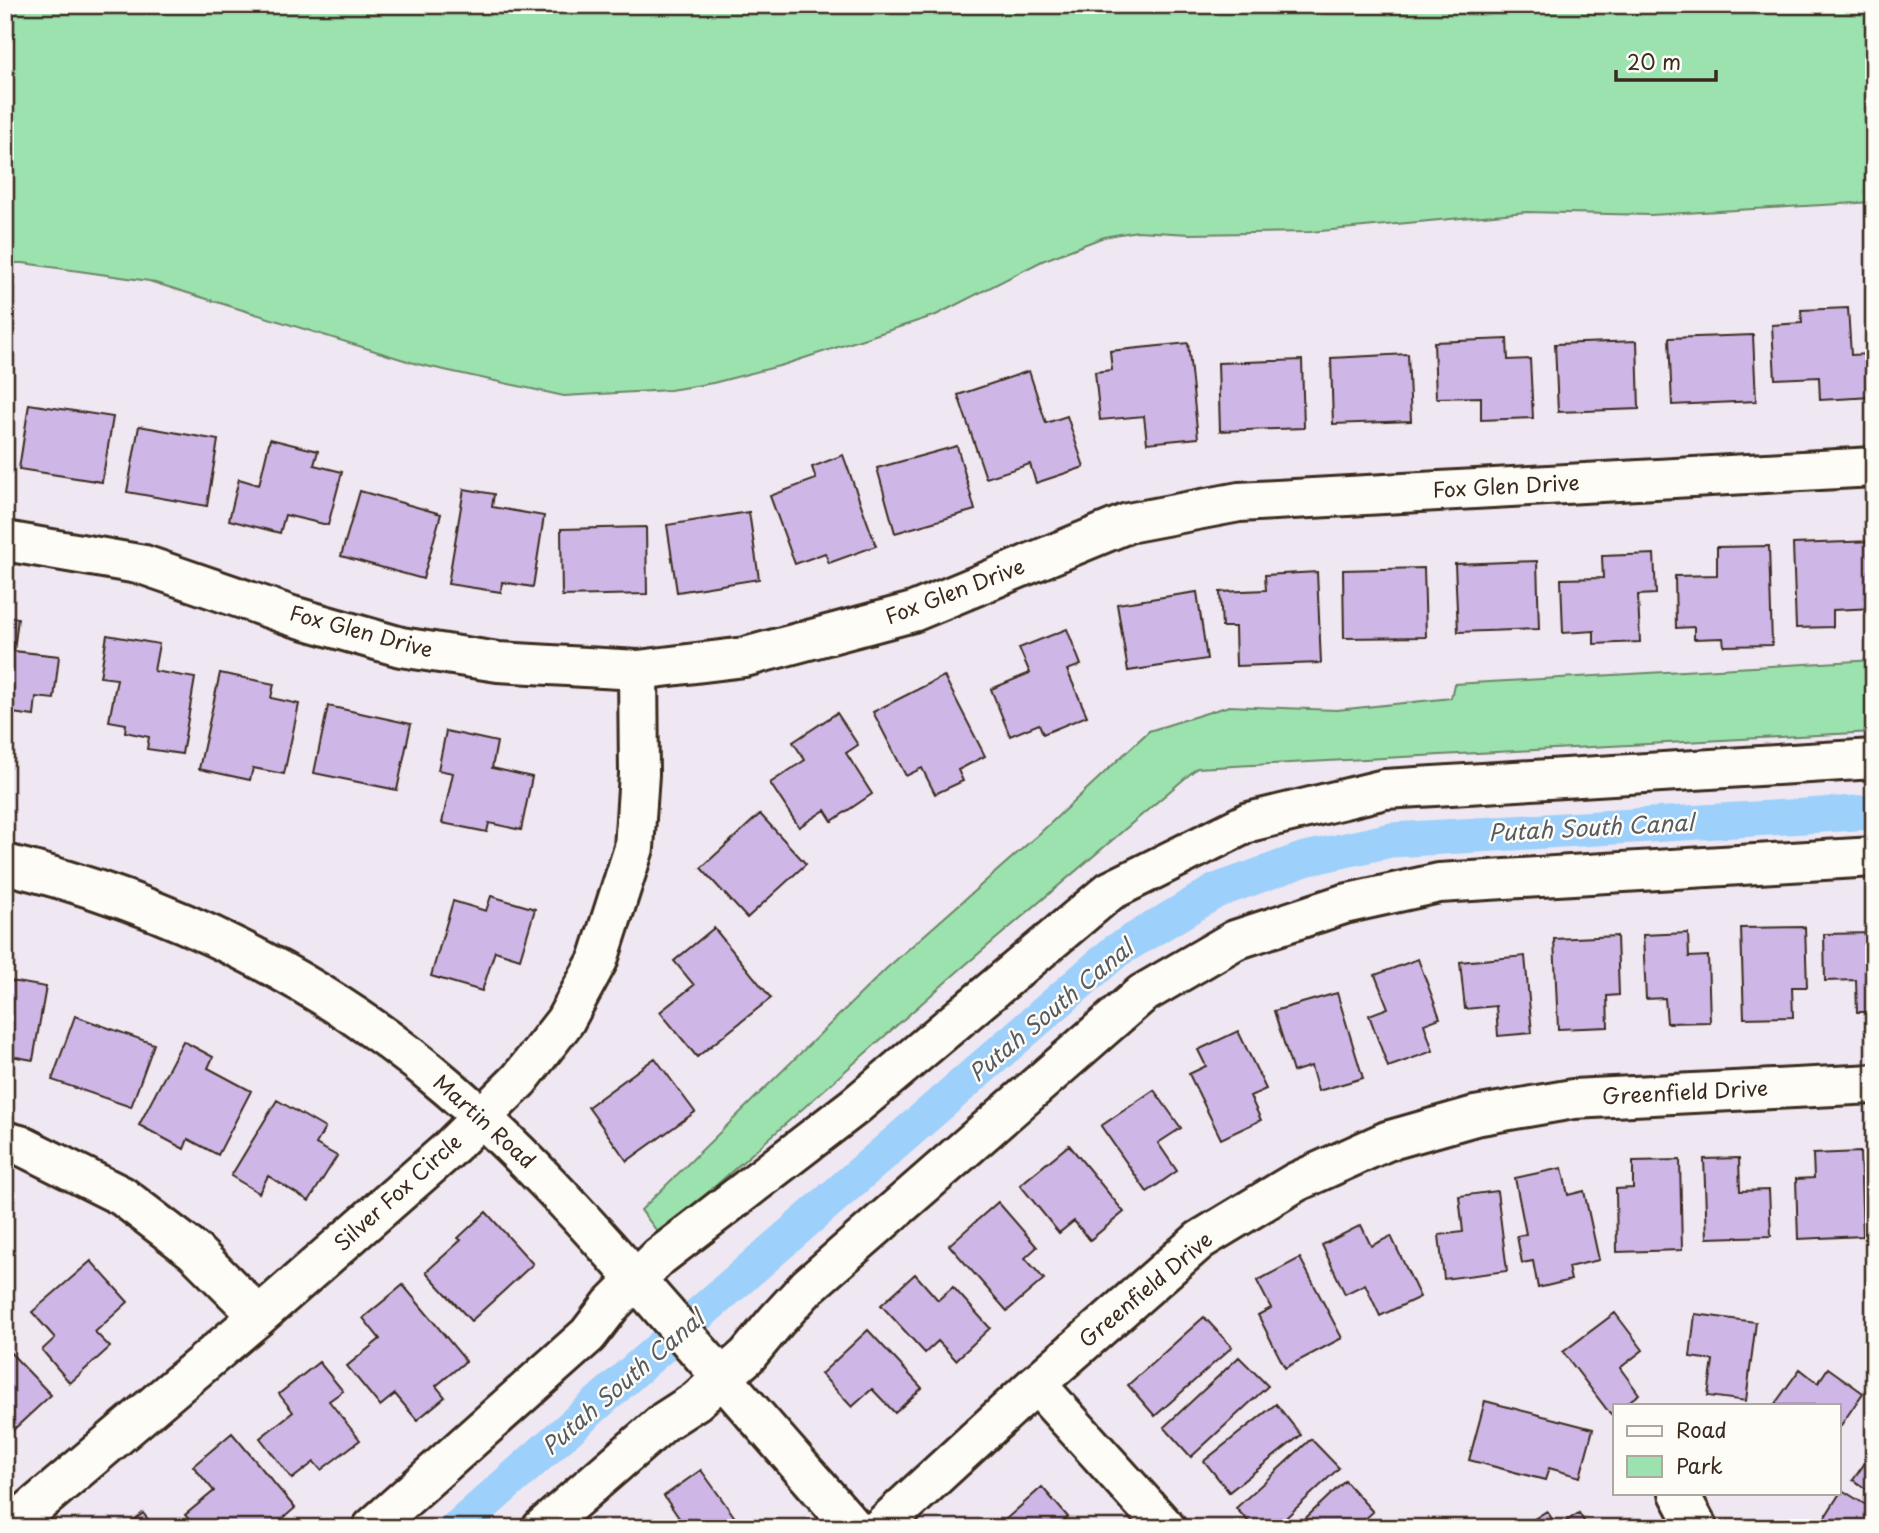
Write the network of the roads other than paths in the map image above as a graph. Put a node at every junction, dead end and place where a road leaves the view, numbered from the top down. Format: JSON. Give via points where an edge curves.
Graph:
{"nodes":[{"id":1,"x":1874,"y":467,"type":"edge"},
{"id":2,"x":5,"y":541,"type":"edge"},
{"id":3,"x":638,"y":670,"type":"junction"},
{"id":4,"x":1874,"y":760,"type":"edge"},
{"id":5,"x":1874,"y":857,"type":"edge"},
{"id":6,"x":5,"y":864,"type":"edge"},
{"id":7,"x":1874,"y":1084,"type":"edge"},
{"id":8,"x":481,"y":1117,"type":"junction"},
{"id":9,"x":5,"y":1141,"type":"edge"},
{"id":10,"x":639,"y":1283,"type":"junction"},
{"id":11,"x":259,"y":1316,"type":"junction"},
{"id":12,"x":718,"y":1372,"type":"junction"},
{"id":13,"x":1036,"y":1384,"type":"junction"},
{"id":14,"x":1680,"y":1494,"type":"edge"},
{"id":15,"x":9,"y":1528,"type":"edge"},
{"id":16,"x":372,"y":1528,"type":"edge"},
{"id":17,"x":542,"y":1528,"type":"edge"},
{"id":18,"x":854,"y":1528,"type":"edge"},
{"id":19,"x":880,"y":1528,"type":"edge"},
{"id":20,"x":1166,"y":1528,"type":"edge"},
{"id":21,"x":1698,"y":1528,"type":"edge"}],
"edges":[{"from":1,"to":3,"type":"street","name":"Fox Glen Drive","via":[[1239,502],[1128,523],[913,612],[745,657]]},
{"from":2,"to":3,"type":"street","name":"Fox Glen Drive","via":[[144,565],[292,616],[401,647],[498,662]]},
{"from":3,"to":8,"type":"street","name":"Silver Fox Circle","via":[[635,848],[598,960],[565,1021],[519,1080]]},
{"from":4,"to":10,"type":"street","via":[[1385,789],[1249,822],[1110,891],[855,1106],[659,1257]]},
{"from":5,"to":12,"type":"street","via":[[1438,883],[1344,904],[1235,940],[1142,994],[808,1286],[747,1356]]},
{"from":6,"to":8,"type":"street","name":"Martin Road","via":[[148,907],[257,957],[359,1020]]},
{"from":7,"to":13,"type":"street","name":"Greenfield Drive","via":[[1573,1099],[1475,1116],[1387,1141],[1296,1182],[1200,1240]]},
{"from":8,"to":10,"type":"street","name":"Martin Road","via":[[529,1161]]},
{"from":8,"to":11,"type":"street","name":"Silver Fox Circle"},
{"from":9,"to":11,"type":"street","via":[[122,1196],[194,1251]]},
{"from":10,"to":12,"type":"street","name":"Martin Road"},
{"from":10,"to":16,"type":"street","via":[[588,1335]]},
{"from":11,"to":15,"type":"street","name":"Silver Fox Circle"},
{"from":12,"to":17,"type":"street","via":[[696,1401],[665,1420]]},
{"from":12,"to":18,"type":"street","name":"Martin Road"},
{"from":13,"to":19,"type":"street","name":"Greenfield Drive"},
{"from":13,"to":20,"type":"street"},
{"from":14,"to":21,"type":"street"}]}
